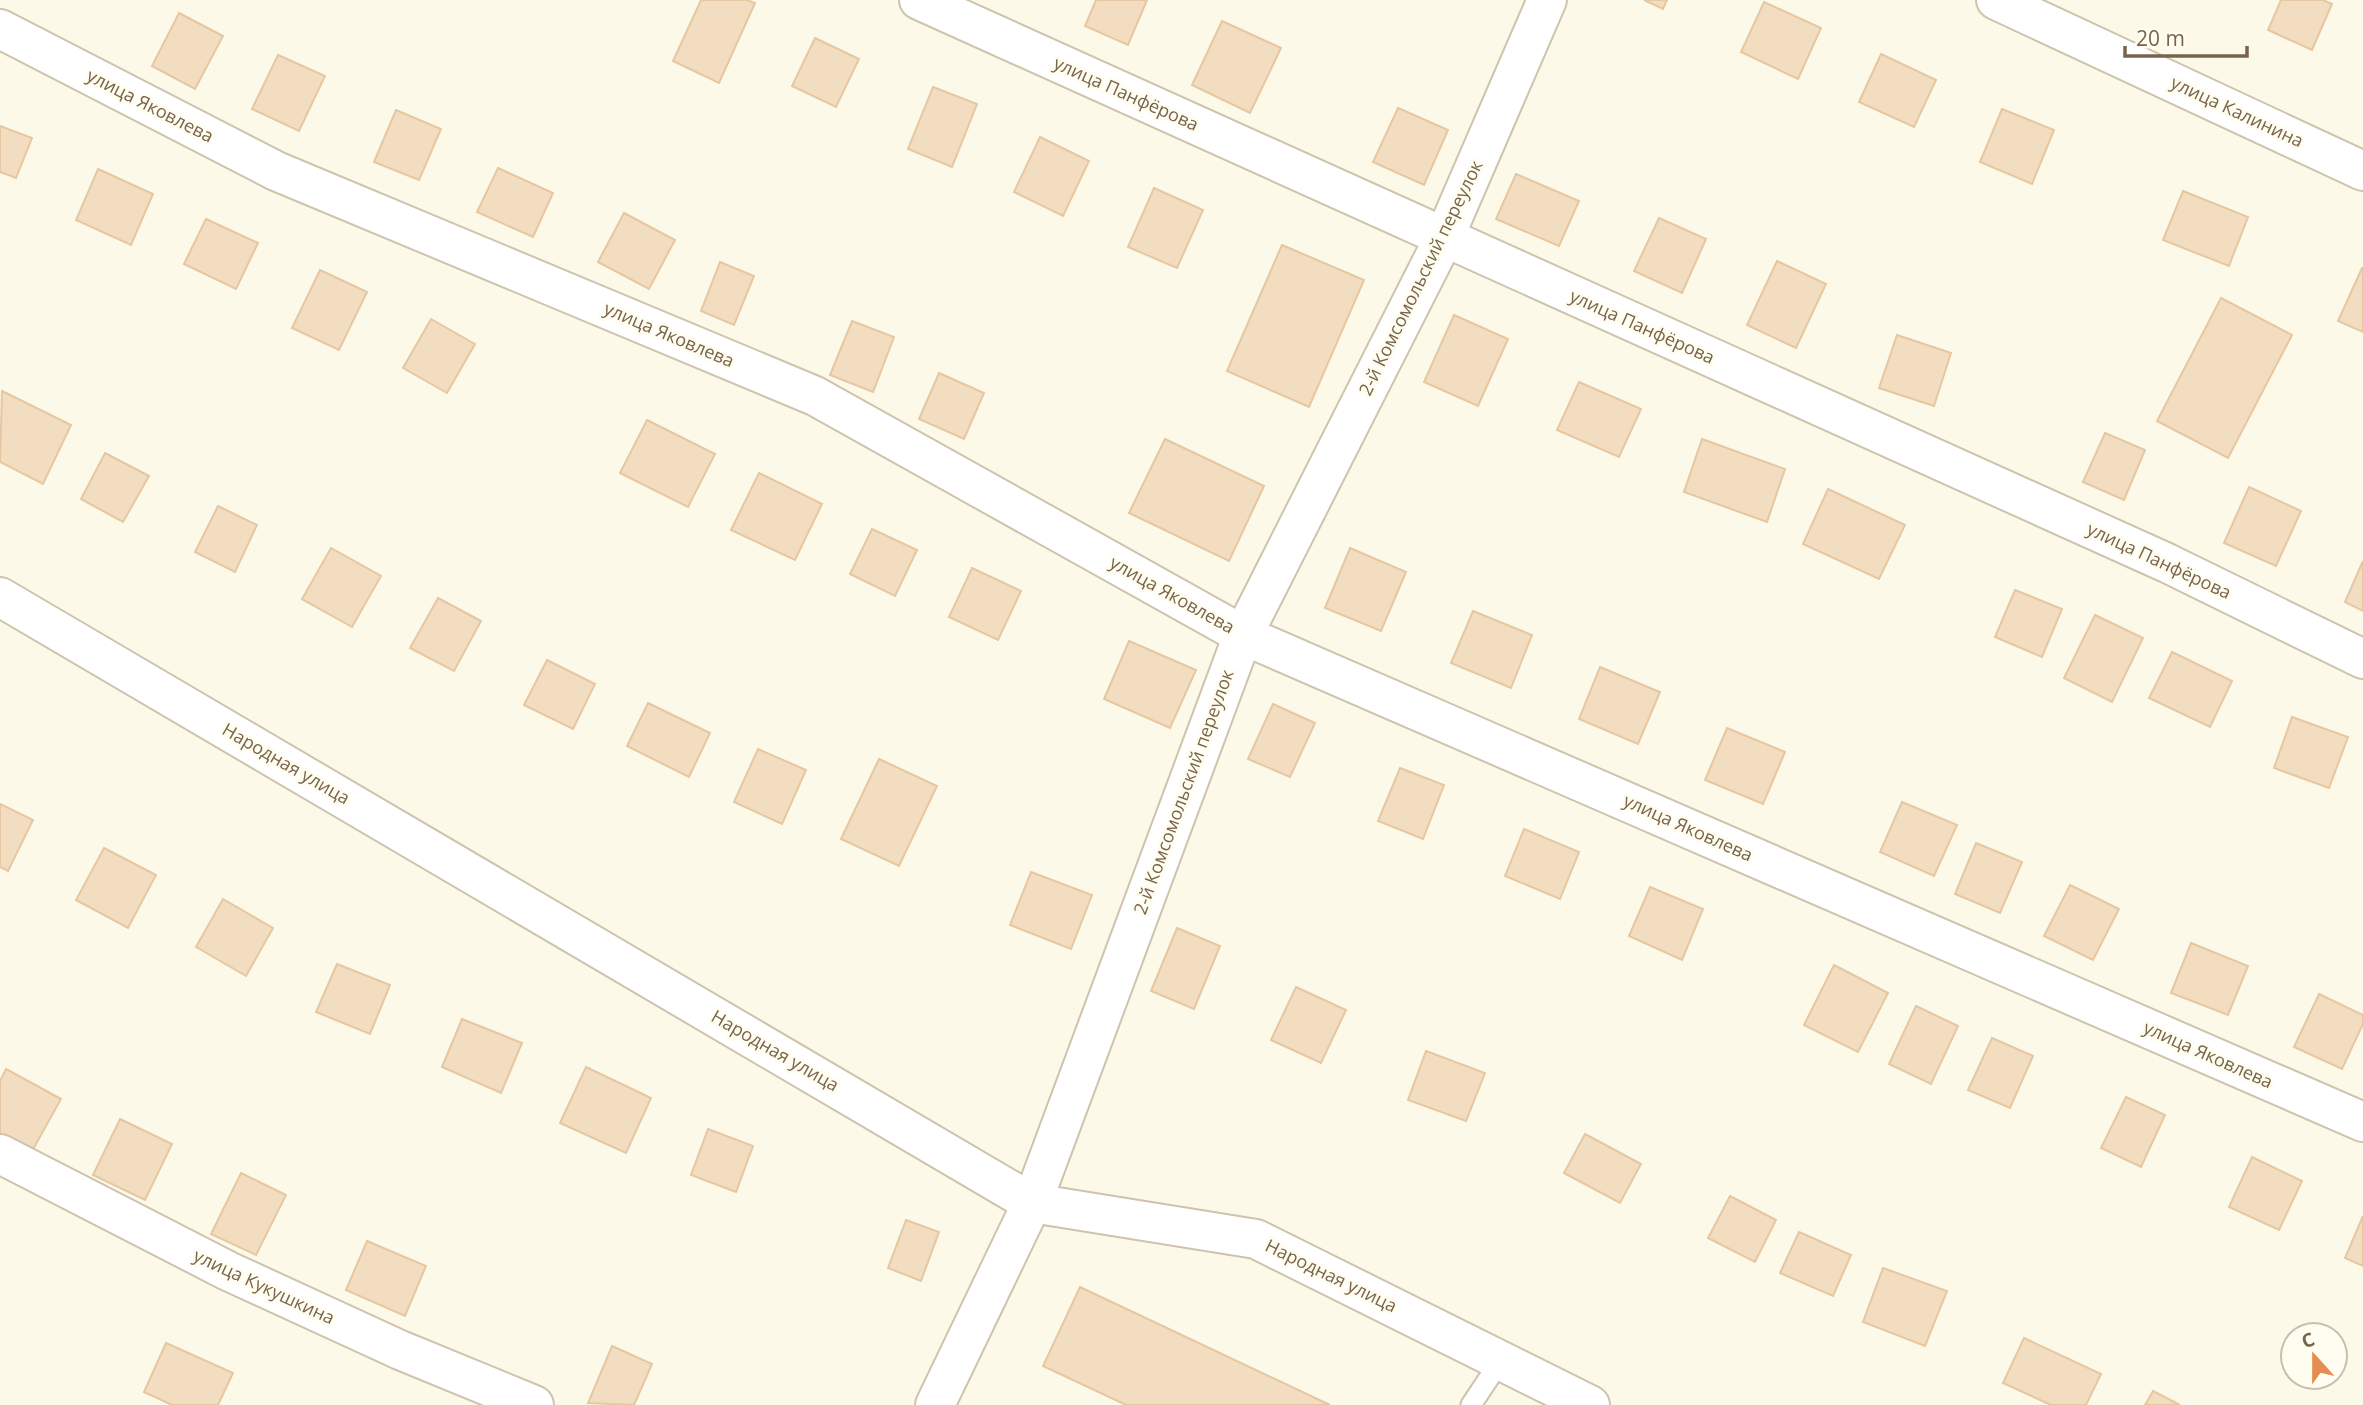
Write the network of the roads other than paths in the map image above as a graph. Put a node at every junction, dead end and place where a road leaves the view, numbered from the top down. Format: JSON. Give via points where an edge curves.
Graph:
{"nodes":[{"id":1,"x":919,"y":0,"type":"edge"},
{"id":2,"x":1547,"y":0,"type":"edge"},
{"id":3,"x":1996,"y":0,"type":"edge"},
{"id":4,"x":0,"y":29,"type":"edge"},
{"id":5,"x":2363,"y":171,"type":"edge"},
{"id":6,"x":1444,"y":238,"type":"junction"},
{"id":7,"x":0,"y":597,"type":"edge"},
{"id":8,"x":1243,"y":635,"type":"junction"},
{"id":9,"x":2363,"y":659,"type":"edge"},
{"id":10,"x":2363,"y":1122,"type":"edge"},
{"id":11,"x":0,"y":1154,"type":"edge"},
{"id":12,"x":1032,"y":1203,"type":"junction"},
{"id":13,"x":1501,"y":1360,"type":"junction"},
{"id":14,"x":534,"y":1405,"type":"edge"},
{"id":15,"x":935,"y":1405,"type":"edge"},
{"id":16,"x":1471,"y":1405,"type":"edge"},
{"id":17,"x":1590,"y":1405,"type":"edge"}],
"edges":[{"from":1,"to":6,"type":"street","name":"улица Панфёрова"},
{"from":2,"to":6,"type":"street","name":"2-й Комсомольский переулок"},
{"from":3,"to":5,"type":"street","name":"улица Калинина"},
{"from":4,"to":8,"type":"street","name":"улица Яковлева","via":[[275,171],[815,396]]},
{"from":6,"to":8,"type":"street","name":"2-й Комсомольский переулок"},
{"from":6,"to":9,"type":"street","name":"улица Панфёрова","via":[[2154,557]]},
{"from":7,"to":12,"type":"street","name":"Народная улица"},
{"from":8,"to":10,"type":"street","name":"улица Яковлева"},
{"from":8,"to":12,"type":"street","name":"2-й Комсомольский переулок"},
{"from":11,"to":14,"type":"street","name":"улица Кукушкина","via":[[228,1272]]},
{"from":12,"to":13,"type":"street","name":"Народная улица","via":[[1255,1238]]},
{"from":12,"to":15,"type":"street","name":"2-й Комсомольский переулок"},
{"from":13,"to":16,"type":"lane"},
{"from":13,"to":17,"type":"street","name":"Народная улица"}]}
